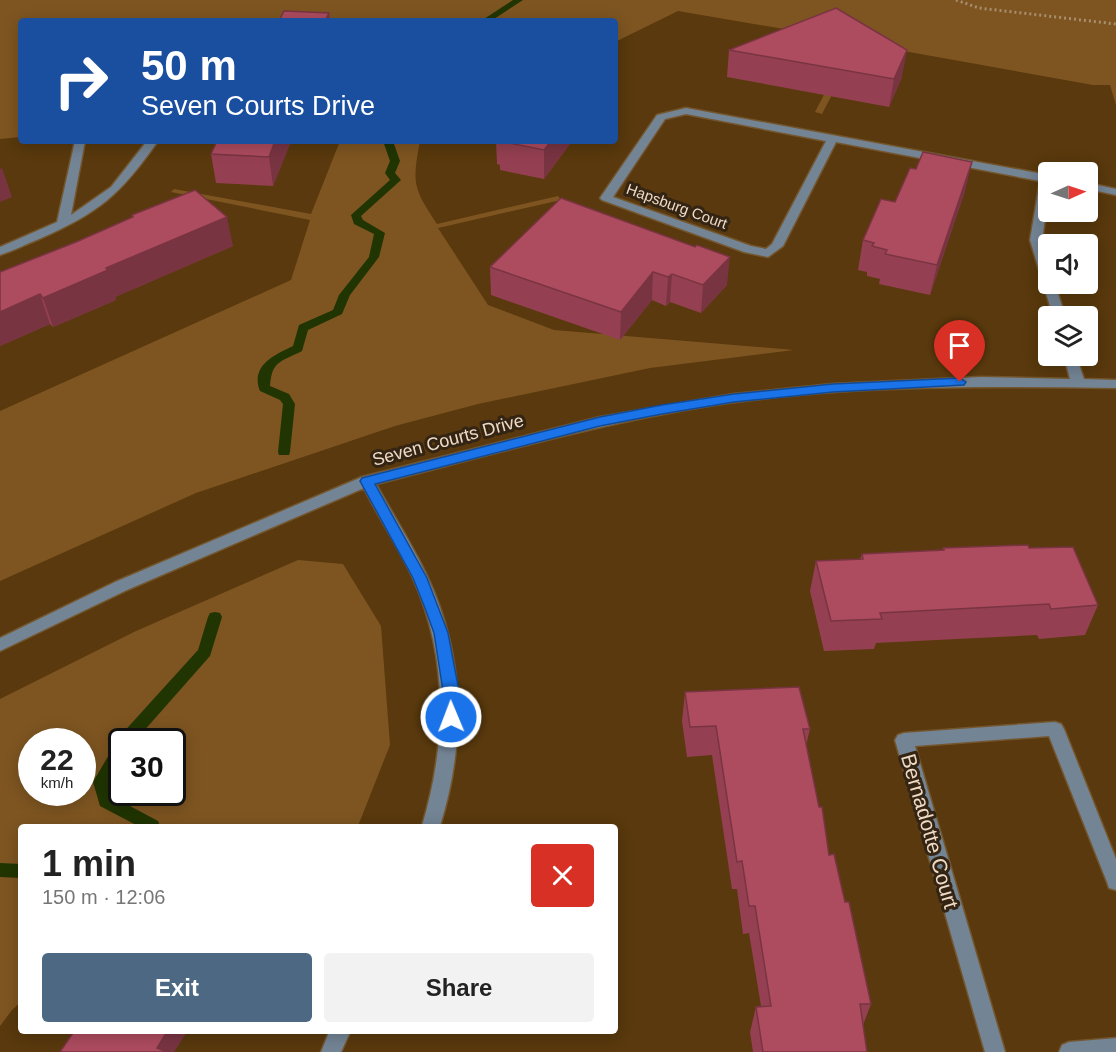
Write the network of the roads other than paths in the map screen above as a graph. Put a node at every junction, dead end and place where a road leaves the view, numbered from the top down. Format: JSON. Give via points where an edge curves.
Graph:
{"nodes":[{"id":1,"x":832,"y":140,"type":"junction"},
{"id":2,"x":79,"y":144,"type":"edge"},
{"id":3,"x":151,"y":144,"type":"edge"},
{"id":4,"x":1038,"y":176,"type":"edge"},
{"id":5,"x":1098,"y":188,"type":"edge"},
{"id":6,"x":1116,"y":192,"type":"edge"},
{"id":7,"x":1039,"y":222,"type":"edge"},
{"id":8,"x":63,"y":223,"type":"junction"},
{"id":9,"x":1038,"y":247,"type":"edge"},
{"id":10,"x":0,"y":251,"type":"edge"},
{"id":11,"x":1073,"y":366,"type":"edge"},
{"id":12,"x":1078,"y":382,"type":"junction"},
{"id":13,"x":1116,"y":384,"type":"edge"},
{"id":14,"x":367,"y":481,"type":"junction"},
{"id":15,"x":0,"y":645,"type":"edge"},
{"id":16,"x":431,"y":824,"type":"edge"},
{"id":17,"x":1116,"y":882,"type":"edge"},
{"id":18,"x":339,"y":1034,"type":"edge"},
{"id":19,"x":1116,"y":1048,"type":"edge"},
{"id":20,"x":331,"y":1052,"type":"edge"},
{"id":21,"x":995,"y":1052,"type":"edge"},
{"id":22,"x":1069,"y":1052,"type":"edge"}],
"edges":[{"from":1,"to":1,"type":"street","name":"Hapsburg Court","via":[[777,246],[768,253],[606,198],[661,117],[686,111]]},
{"from":1,"to":4,"type":"street","name":"Hapsburg Court"},
{"from":2,"to":8,"type":"street"},
{"from":3,"to":8,"type":"street","via":[[115,189]]},
{"from":5,"to":6,"type":"street"},
{"from":7,"to":9,"type":"street","name":"Hapsburg Court"},
{"from":8,"to":10,"type":"street"},
{"from":11,"to":12,"type":"street"},
{"from":12,"to":13,"type":"street","name":"Seven Courts Drive"},
{"from":12,"to":14,"type":"street","name":"Seven Courts Drive","via":[[981,381],[833,388],[734,398],[600,422]]},
{"from":14,"to":15,"type":"street","name":"Seven Courts Drive","via":[[121,586]]},
{"from":14,"to":16,"type":"street","via":[[420,578],[441,633],[451,691],[451,717],[442,794]]},
{"from":17,"to":21,"type":"street","name":"Bernadotte Court","via":[[1055,729],[904,740]]},
{"from":18,"to":20,"type":"street"},
{"from":19,"to":22,"type":"street"}]}
